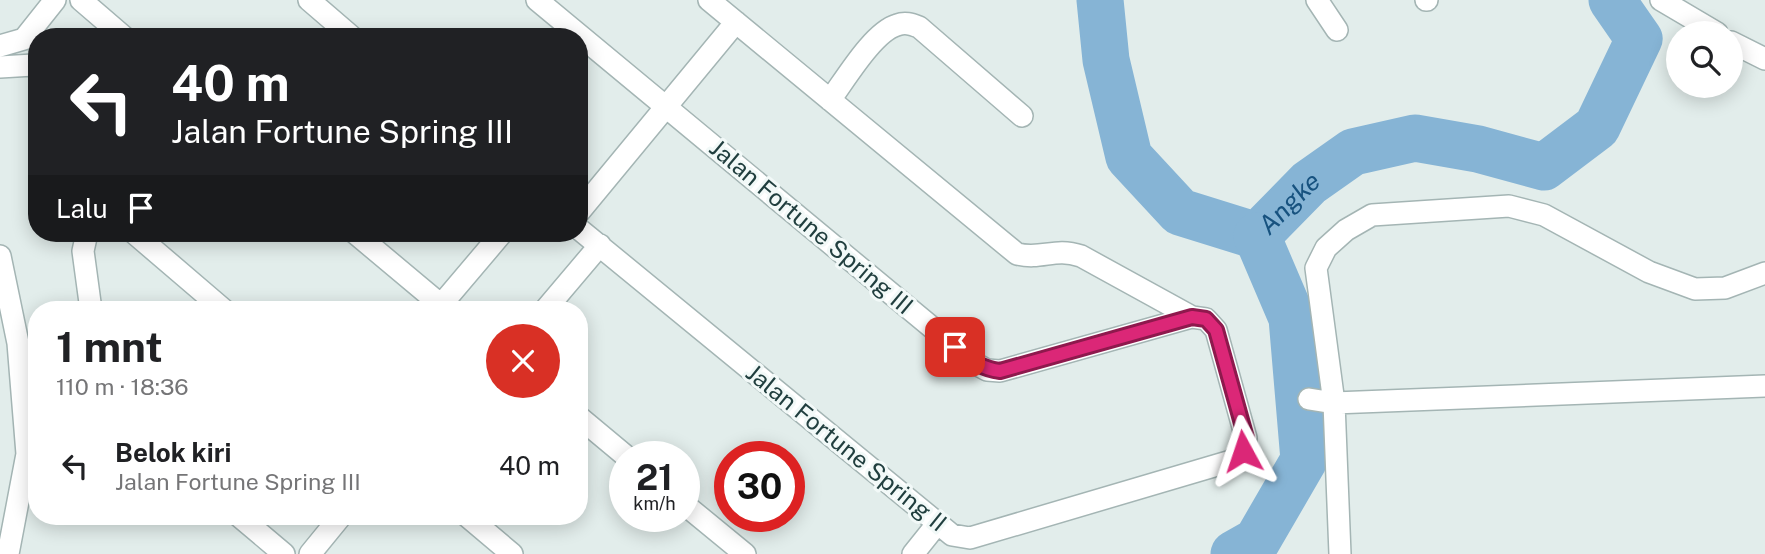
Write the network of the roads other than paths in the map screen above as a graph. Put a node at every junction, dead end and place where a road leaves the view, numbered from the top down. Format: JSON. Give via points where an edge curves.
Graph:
{"nodes":[{"id":1,"x":55,"y":0,"type":"edge"},
{"id":2,"x":81,"y":0,"type":"edge"},
{"id":3,"x":309,"y":0,"type":"edge"},
{"id":4,"x":537,"y":0,"type":"edge"},
{"id":5,"x":709,"y":0,"type":"edge"},
{"id":6,"x":1317,"y":0,"type":"edge"},
{"id":7,"x":1661,"y":0,"type":"edge"},
{"id":8,"x":1685,"y":7,"type":"edge"},
{"id":9,"x":1702,"y":21,"type":"edge"},
{"id":10,"x":736,"y":22,"type":"junction"},
{"id":11,"x":33,"y":28,"type":"edge"},
{"id":12,"x":114,"y":28,"type":"edge"},
{"id":13,"x":342,"y":28,"type":"edge"},
{"id":14,"x":571,"y":28,"type":"edge"},
{"id":15,"x":1337,"y":30,"type":"dead end"},
{"id":16,"x":28,"y":34,"type":"edge"},
{"id":17,"x":588,"y":42,"type":"edge"},
{"id":18,"x":0,"y":46,"type":"edge"},
{"id":19,"x":1743,"y":48,"type":"edge"},
{"id":20,"x":1765,"y":59,"type":"edge"},
{"id":21,"x":28,"y":65,"type":"edge"},
{"id":22,"x":0,"y":68,"type":"edge"},
{"id":23,"x":830,"y":100,"type":"junction"},
{"id":24,"x":667,"y":108,"type":"junction"},
{"id":25,"x":1022,"y":116,"type":"dead end"},
{"id":26,"x":588,"y":201,"type":"edge"},
{"id":27,"x":588,"y":236,"type":"edge"},
{"id":28,"x":85,"y":242,"type":"edge"},
{"id":29,"x":145,"y":242,"type":"edge"},
{"id":30,"x":366,"y":242,"type":"edge"},
{"id":31,"x":495,"y":242,"type":"edge"},
{"id":32,"x":600,"y":246,"type":"junction"},
{"id":33,"x":0,"y":256,"type":"edge"},
{"id":34,"x":1765,"y":273,"type":"edge"},
{"id":35,"x":90,"y":301,"type":"edge"},
{"id":36,"x":213,"y":301,"type":"edge"},
{"id":37,"x":437,"y":301,"type":"edge"},
{"id":38,"x":449,"y":301,"type":"edge"},
{"id":39,"x":553,"y":301,"type":"edge"},
{"id":40,"x":1192,"y":317,"type":"junction"},
{"id":41,"x":1765,"y":386,"type":"edge"},
{"id":42,"x":1309,"y":399,"type":"dead end"},
{"id":43,"x":1334,"y":403,"type":"junction"},
{"id":44,"x":588,"y":424,"type":"edge"},
{"id":45,"x":609,"y":442,"type":"edge"},
{"id":46,"x":700,"y":517,"type":"edge"},
{"id":47,"x":937,"y":524,"type":"junction"},
{"id":48,"x":250,"y":525,"type":"edge"},
{"id":49,"x":334,"y":525,"type":"edge"},
{"id":50,"x":478,"y":525,"type":"edge"},
{"id":51,"x":8,"y":554,"type":"edge"},
{"id":52,"x":284,"y":554,"type":"edge"},
{"id":53,"x":310,"y":554,"type":"edge"},
{"id":54,"x":512,"y":554,"type":"edge"},
{"id":55,"x":745,"y":554,"type":"edge"},
{"id":56,"x":913,"y":554,"type":"edge"},
{"id":57,"x":1340,"y":554,"type":"edge"}],
"edges":[{"from":1,"to":11,"type":"street"},
{"from":2,"to":12,"type":"street"},
{"from":3,"to":13,"type":"street"},
{"from":4,"to":14,"type":"street","name":"Jalan Fortune Spring III"},
{"from":5,"to":10,"type":"street","name":"Jalan Fortune Spring II"},
{"from":6,"to":15,"type":"street"},
{"from":7,"to":8,"type":"street"},
{"from":8,"to":9,"type":"street"},
{"from":10,"to":23,"type":"street","name":"Jalan Fortune Spring II"},
{"from":10,"to":24,"type":"street"},
{"from":16,"to":18,"type":"street"},
{"from":17,"to":24,"type":"street","name":"Jalan Fortune Spring III"},
{"from":19,"to":20,"type":"street"},
{"from":21,"to":22,"type":"street"},
{"from":23,"to":25,"type":"street","via":[[879,35],[905,23],[919,27]]},
{"from":23,"to":40,"type":"street","name":"Jalan Fortune Spring II","via":[[1017,254],[1032,258],[1066,251],[1081,256]]},
{"from":24,"to":26,"type":"street"},
{"from":24,"to":40,"type":"street","name":"Jalan Fortune Spring III","via":[[987,370],[1000,371]]},
{"from":27,"to":32,"type":"street","name":"Jalan Fortune Spring II"},
{"from":28,"to":35,"type":"street"},
{"from":29,"to":36,"type":"street"},
{"from":30,"to":37,"type":"street"},
{"from":31,"to":38,"type":"street"},
{"from":32,"to":39,"type":"street"},
{"from":32,"to":47,"type":"street","name":"Jalan Fortune Spring II"},
{"from":33,"to":51,"type":"street","via":[[18,343],[27,454]]},
{"from":34,"to":43,"type":"street","via":[[1725,288],[1695,289],[1649,272],[1544,215],[1509,206],[1372,215],[1326,248],[1316,268]]},
{"from":40,"to":47,"type":"street","name":"Jalan Fortune Spring II","via":[[1206,319],[1216,330],[1246,438],[1243,451],[1231,461],[970,538],[952,535]]},
{"from":41,"to":43,"type":"street"},
{"from":42,"to":43,"type":"street"},
{"from":43,"to":57,"type":"street"},
{"from":44,"to":45,"type":"street"},
{"from":46,"to":55,"type":"street"},
{"from":47,"to":56,"type":"street"},
{"from":48,"to":52,"type":"street"},
{"from":49,"to":53,"type":"street"},
{"from":50,"to":54,"type":"street"}]}
